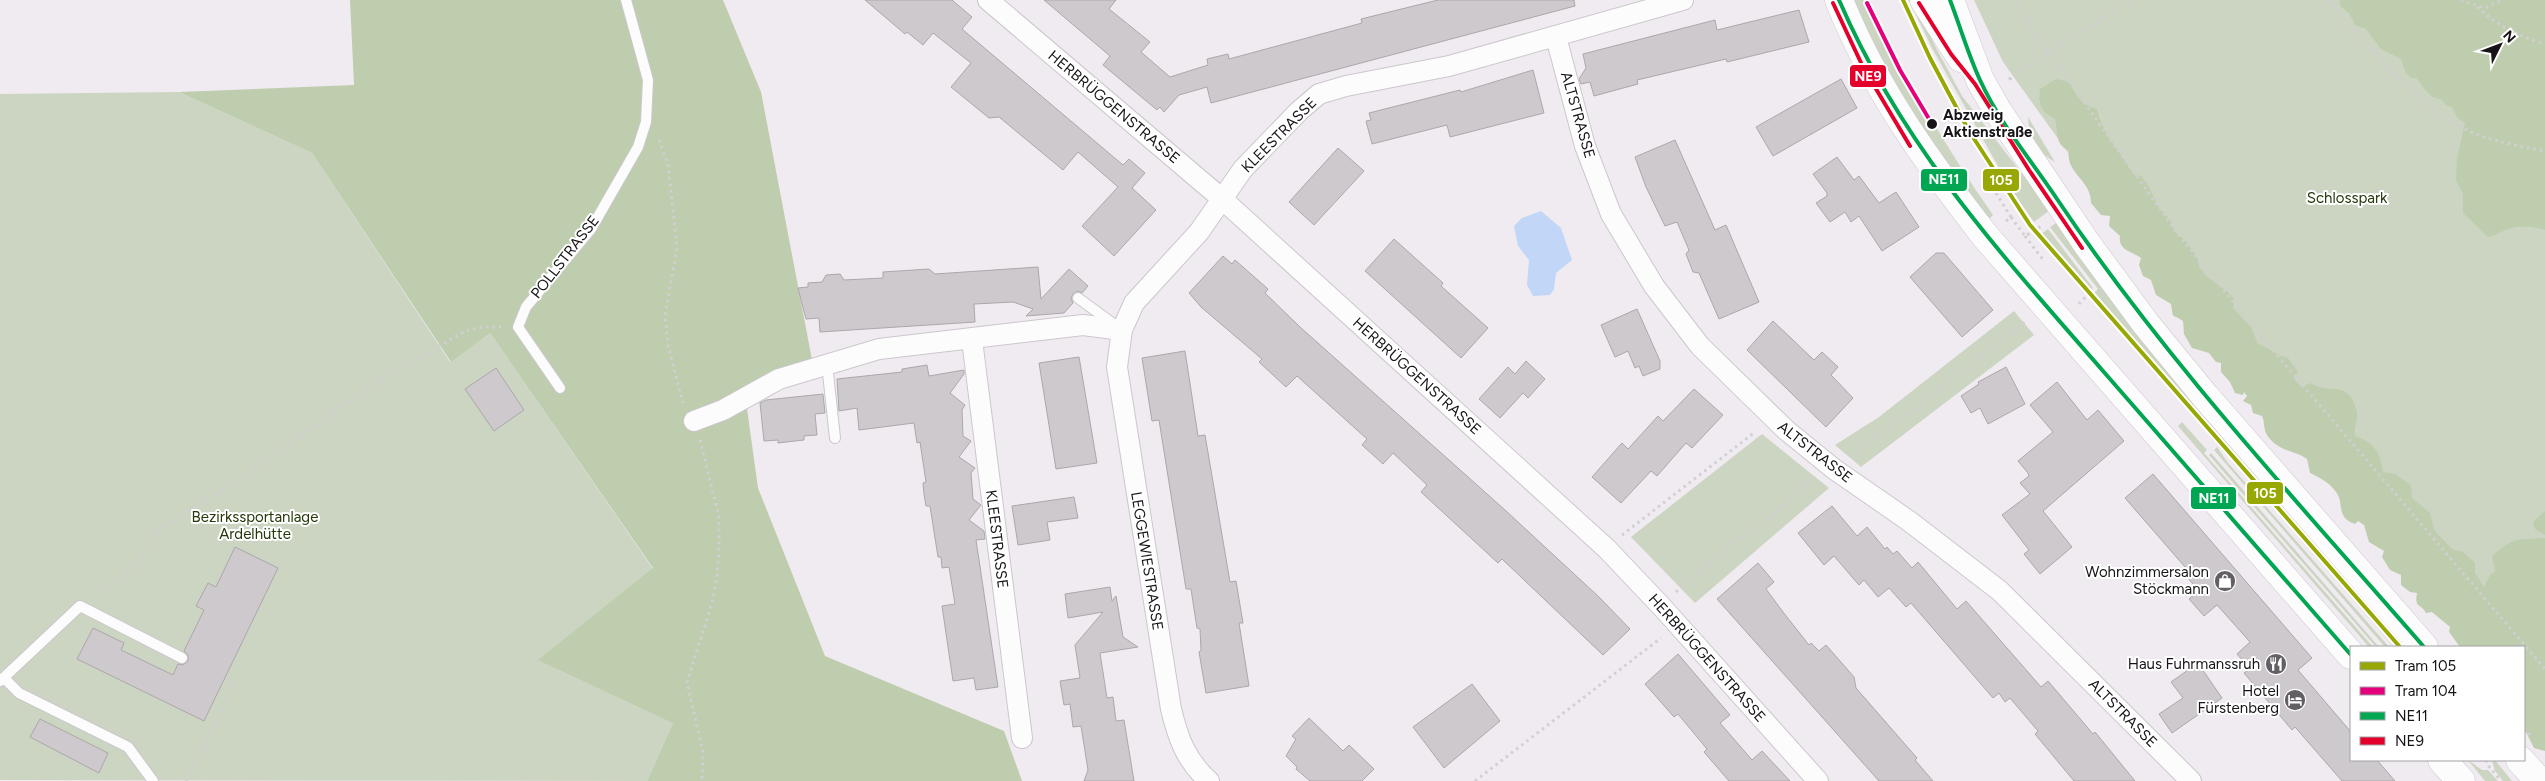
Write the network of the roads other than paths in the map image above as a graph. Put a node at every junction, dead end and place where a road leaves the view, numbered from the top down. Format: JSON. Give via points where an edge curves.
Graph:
{"nodes":[{"id":1,"x":626,"y":0,"type":"edge"},
{"id":2,"x":988,"y":0,"type":"edge"},
{"id":3,"x":1683,"y":0,"type":"edge"},
{"id":4,"x":1839,"y":0,"type":"edge"},
{"id":5,"x":1924,"y":0,"type":"edge"},
{"id":6,"x":1950,"y":0,"type":"edge"},
{"id":7,"x":1556,"y":37,"type":"junction"},
{"id":8,"x":1980,"y":80,"type":"junction"},
{"id":9,"x":1221,"y":198,"type":"junction"},
{"id":10,"x":1078,"y":298,"type":"dead end"},
{"id":11,"x":1122,"y":330,"type":"junction"},
{"id":12,"x":972,"y":340,"type":"junction"},
{"id":13,"x":827,"y":364,"type":"junction"},
{"id":14,"x":560,"y":388,"type":"dead end"},
{"id":15,"x":694,"y":421,"type":"road end"},
{"id":16,"x":835,"y":438,"type":"dead end"},
{"id":17,"x":2423,"y":646,"type":"edge"},
{"id":18,"x":2350,"y":654,"type":"edge"},
{"id":19,"x":182,"y":658,"type":"dead end"},
{"id":20,"x":2,"y":680,"type":"edge"},
{"id":21,"x":1022,"y":738,"type":"dead end"},
{"id":22,"x":2443,"y":761,"type":"edge"},
{"id":23,"x":2521,"y":761,"type":"edge"},
{"id":24,"x":153,"y":781,"type":"edge"},
{"id":25,"x":1209,"y":781,"type":"edge"},
{"id":26,"x":1818,"y":781,"type":"edge"},
{"id":27,"x":2191,"y":781,"type":"edge"},
{"id":28,"x":2461,"y":781,"type":"edge"},
{"id":29,"x":2539,"y":781,"type":"edge"}],
"edges":[{"from":1,"to":14,"type":"lane","name":"POLLSTRASSE","via":[[648,80],[646,122],[638,146],[590,229],[526,307],[518,327]]},
{"from":2,"to":9,"type":"street","name":"HERBRÜGGENSTRASSE"},
{"from":3,"to":7,"type":"street","name":"KLEESTRASSE"},
{"from":4,"to":18,"type":"main road","via":[[1879,85],[1915,143],[1986,238]]},
{"from":5,"to":8,"type":"main road","via":[[1956,52]]},
{"from":6,"to":8,"type":"main road"},
{"from":7,"to":9,"type":"street","name":"KLEESTRASSE","via":[[1449,66],[1319,94],[1299,110]]},
{"from":7,"to":27,"type":"street","name":"ALTSTRASSE","via":[[1585,146],[1611,214],[1654,286],[1700,346],[1770,417],[1829,465],[1910,521],[2000,590]]},
{"from":8,"to":17,"type":"main road","via":[[2034,167],[2146,324]]},
{"from":9,"to":11,"type":"street","name":"KLEESTRASSE","via":[[1199,232],[1134,303]]},
{"from":9,"to":26,"type":"street","name":"HERBRÜGGENSTRASSE","via":[[1607,549]]},
{"from":10,"to":11,"type":"lane"},
{"from":11,"to":12,"type":"street","via":[[1084,326]]},
{"from":11,"to":25,"type":"street","name":"LEGGEWIESTRASSE","via":[[1117,367],[1170,709],[1184,752],[1195,769]]},
{"from":12,"to":13,"type":"street","via":[[880,349]]},
{"from":12,"to":21,"type":"street","name":"KLEESTRASSE"},
{"from":13,"to":15,"type":"street","via":[[779,379],[723,410]]},
{"from":13,"to":16,"type":"lane"},
{"from":19,"to":20,"type":"lane","via":[[80,606]]},
{"from":20,"to":24,"type":"lane","via":[[18,693],[128,747]]},
{"from":22,"to":28,"type":"main road"},
{"from":23,"to":29,"type":"main road"}]}
